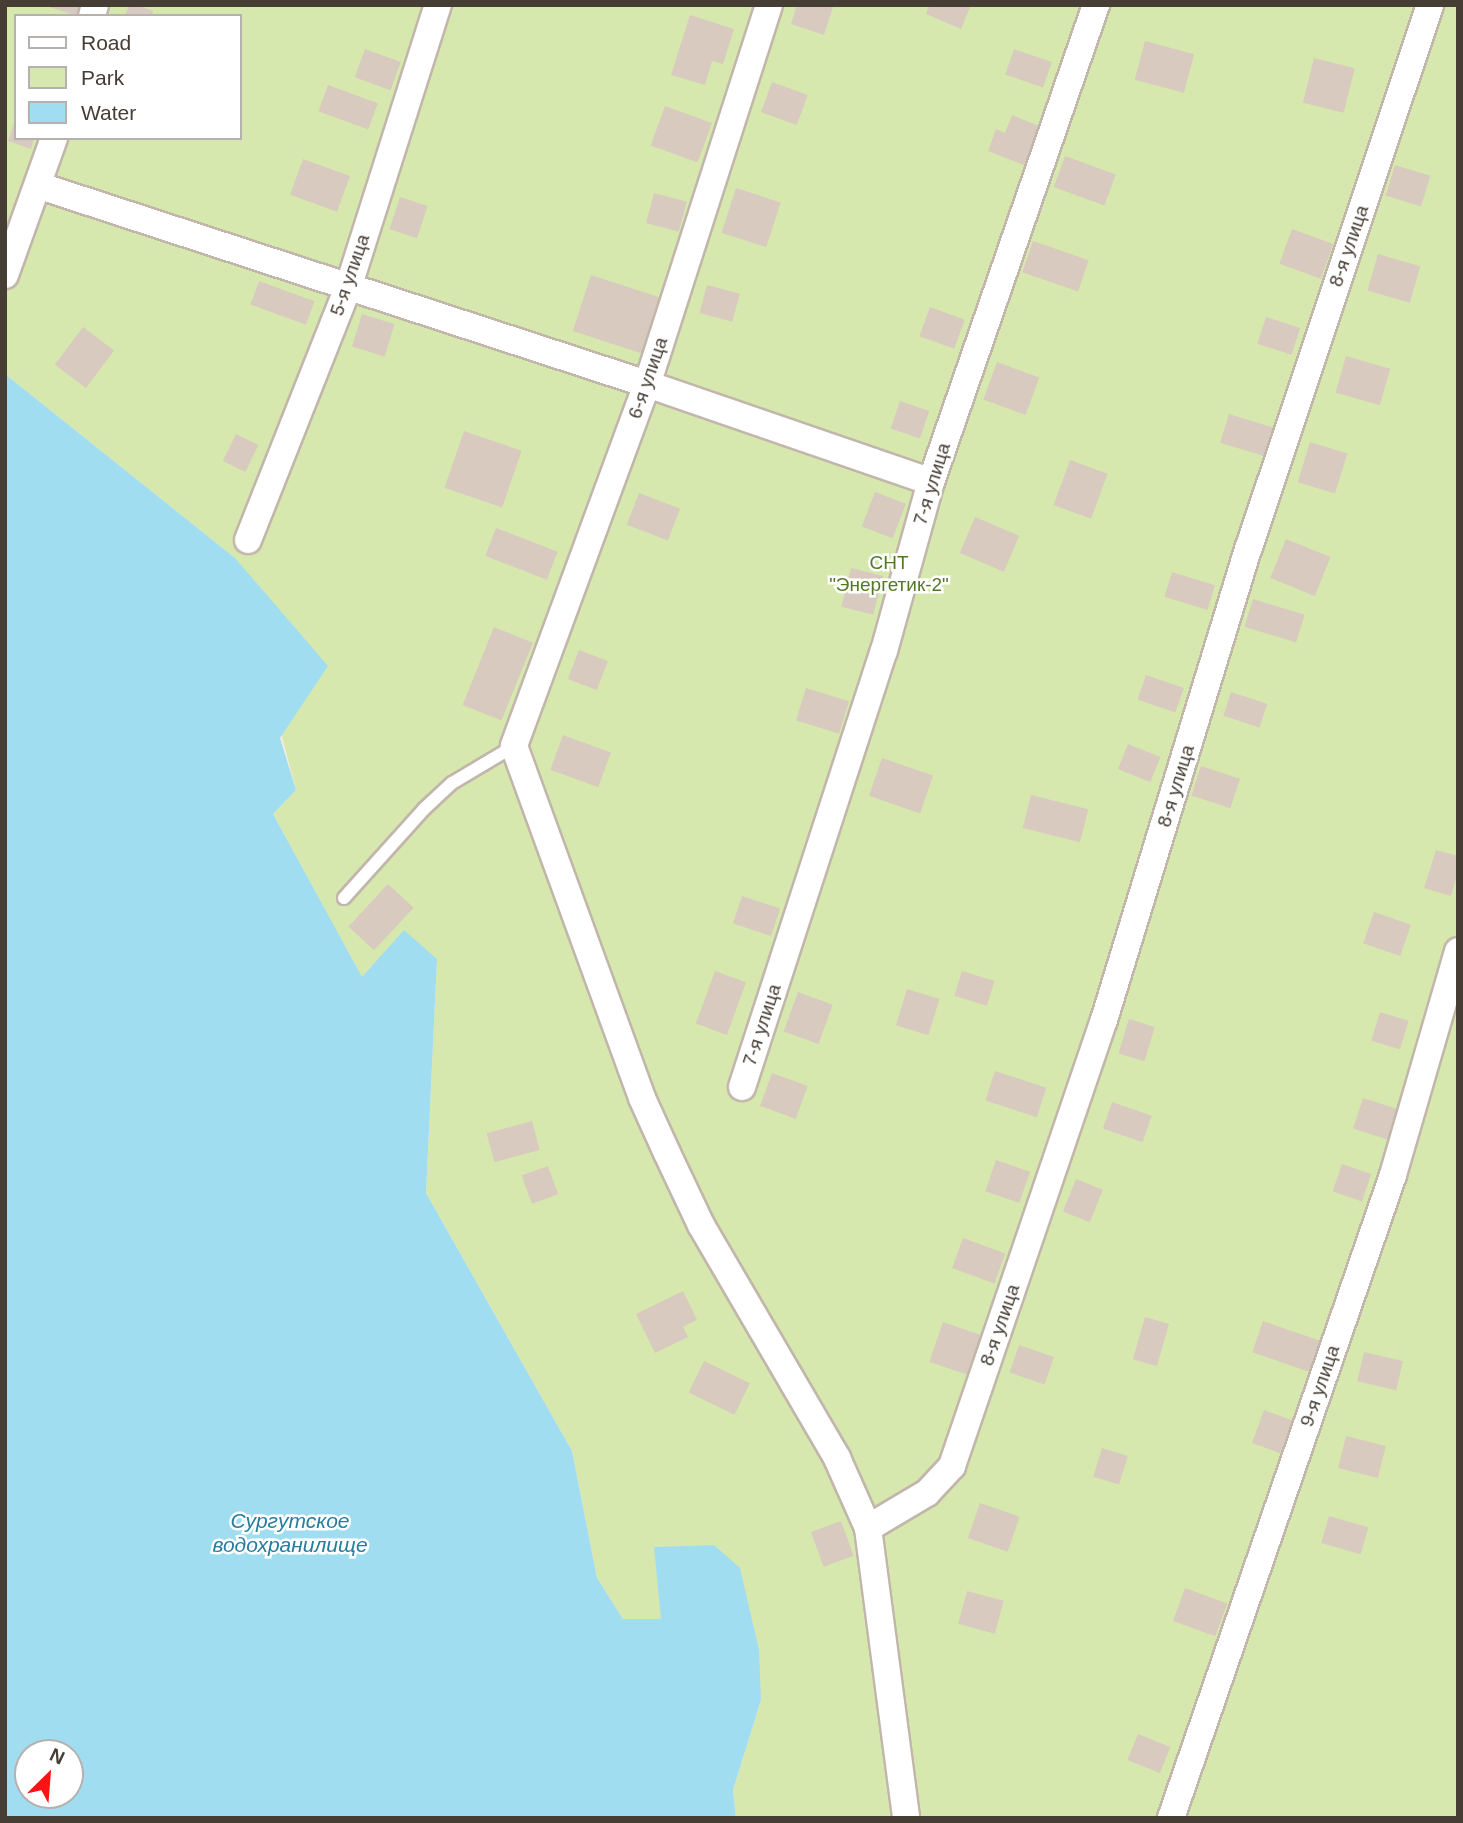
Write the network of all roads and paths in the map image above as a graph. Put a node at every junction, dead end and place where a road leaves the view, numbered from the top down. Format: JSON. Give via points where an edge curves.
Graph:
{"nodes":[{"id":1,"x":438,"y":5,"type":"edge"},
{"id":2,"x":769,"y":5,"type":"edge"},
{"id":3,"x":1096,"y":5,"type":"edge"},
{"id":4,"x":1430,"y":5,"type":"edge"},
{"id":5,"x":53,"y":140,"type":"edge"},
{"id":6,"x":40,"y":186,"type":"junction"},
{"id":7,"x":5,"y":275,"type":"edge"},
{"id":8,"x":349,"y":285,"type":"junction"},
{"id":9,"x":648,"y":384,"type":"junction"},
{"id":10,"x":931,"y":482,"type":"junction"},
{"id":11,"x":248,"y":540,"type":"dead end"},
{"id":12,"x":513,"y":746,"type":"junction"},
{"id":13,"x":344,"y":898,"type":"dead end"},
{"id":14,"x":1458,"y":951,"type":"edge"},
{"id":15,"x":742,"y":1087,"type":"dead end"},
{"id":16,"x":868,"y":1528,"type":"junction"},
{"id":17,"x":906,"y":1818,"type":"edge"},
{"id":18,"x":1171,"y":1818,"type":"edge"}],
"edges":[{"from":1,"to":8,"type":"street","name":"5-я улица"},
{"from":2,"to":9,"type":"street","name":"6-я улица"},
{"from":3,"to":10,"type":"street","name":"7-я улица"},
{"from":4,"to":16,"type":"street","name":"8-я улица","via":[[1249,547],[1104,1020],[952,1466],[927,1493]]},
{"from":5,"to":6,"type":"street"},
{"from":6,"to":7,"type":"street"},
{"from":6,"to":8,"type":"street"},
{"from":8,"to":9,"type":"street"},
{"from":8,"to":11,"type":"street","name":"5-я улица"},
{"from":9,"to":10,"type":"street"},
{"from":9,"to":12,"type":"street","name":"6-я улица"},
{"from":10,"to":15,"type":"street","name":"7-я улица","via":[[884,651]]},
{"from":12,"to":13,"type":"lane","via":[[452,783]]},
{"from":12,"to":16,"type":"street","via":[[657,1131],[701,1225],[837,1458]]},
{"from":14,"to":18,"type":"street","name":"9-я улица","via":[[1394,1175]]},
{"from":16,"to":17,"type":"street"}]}
